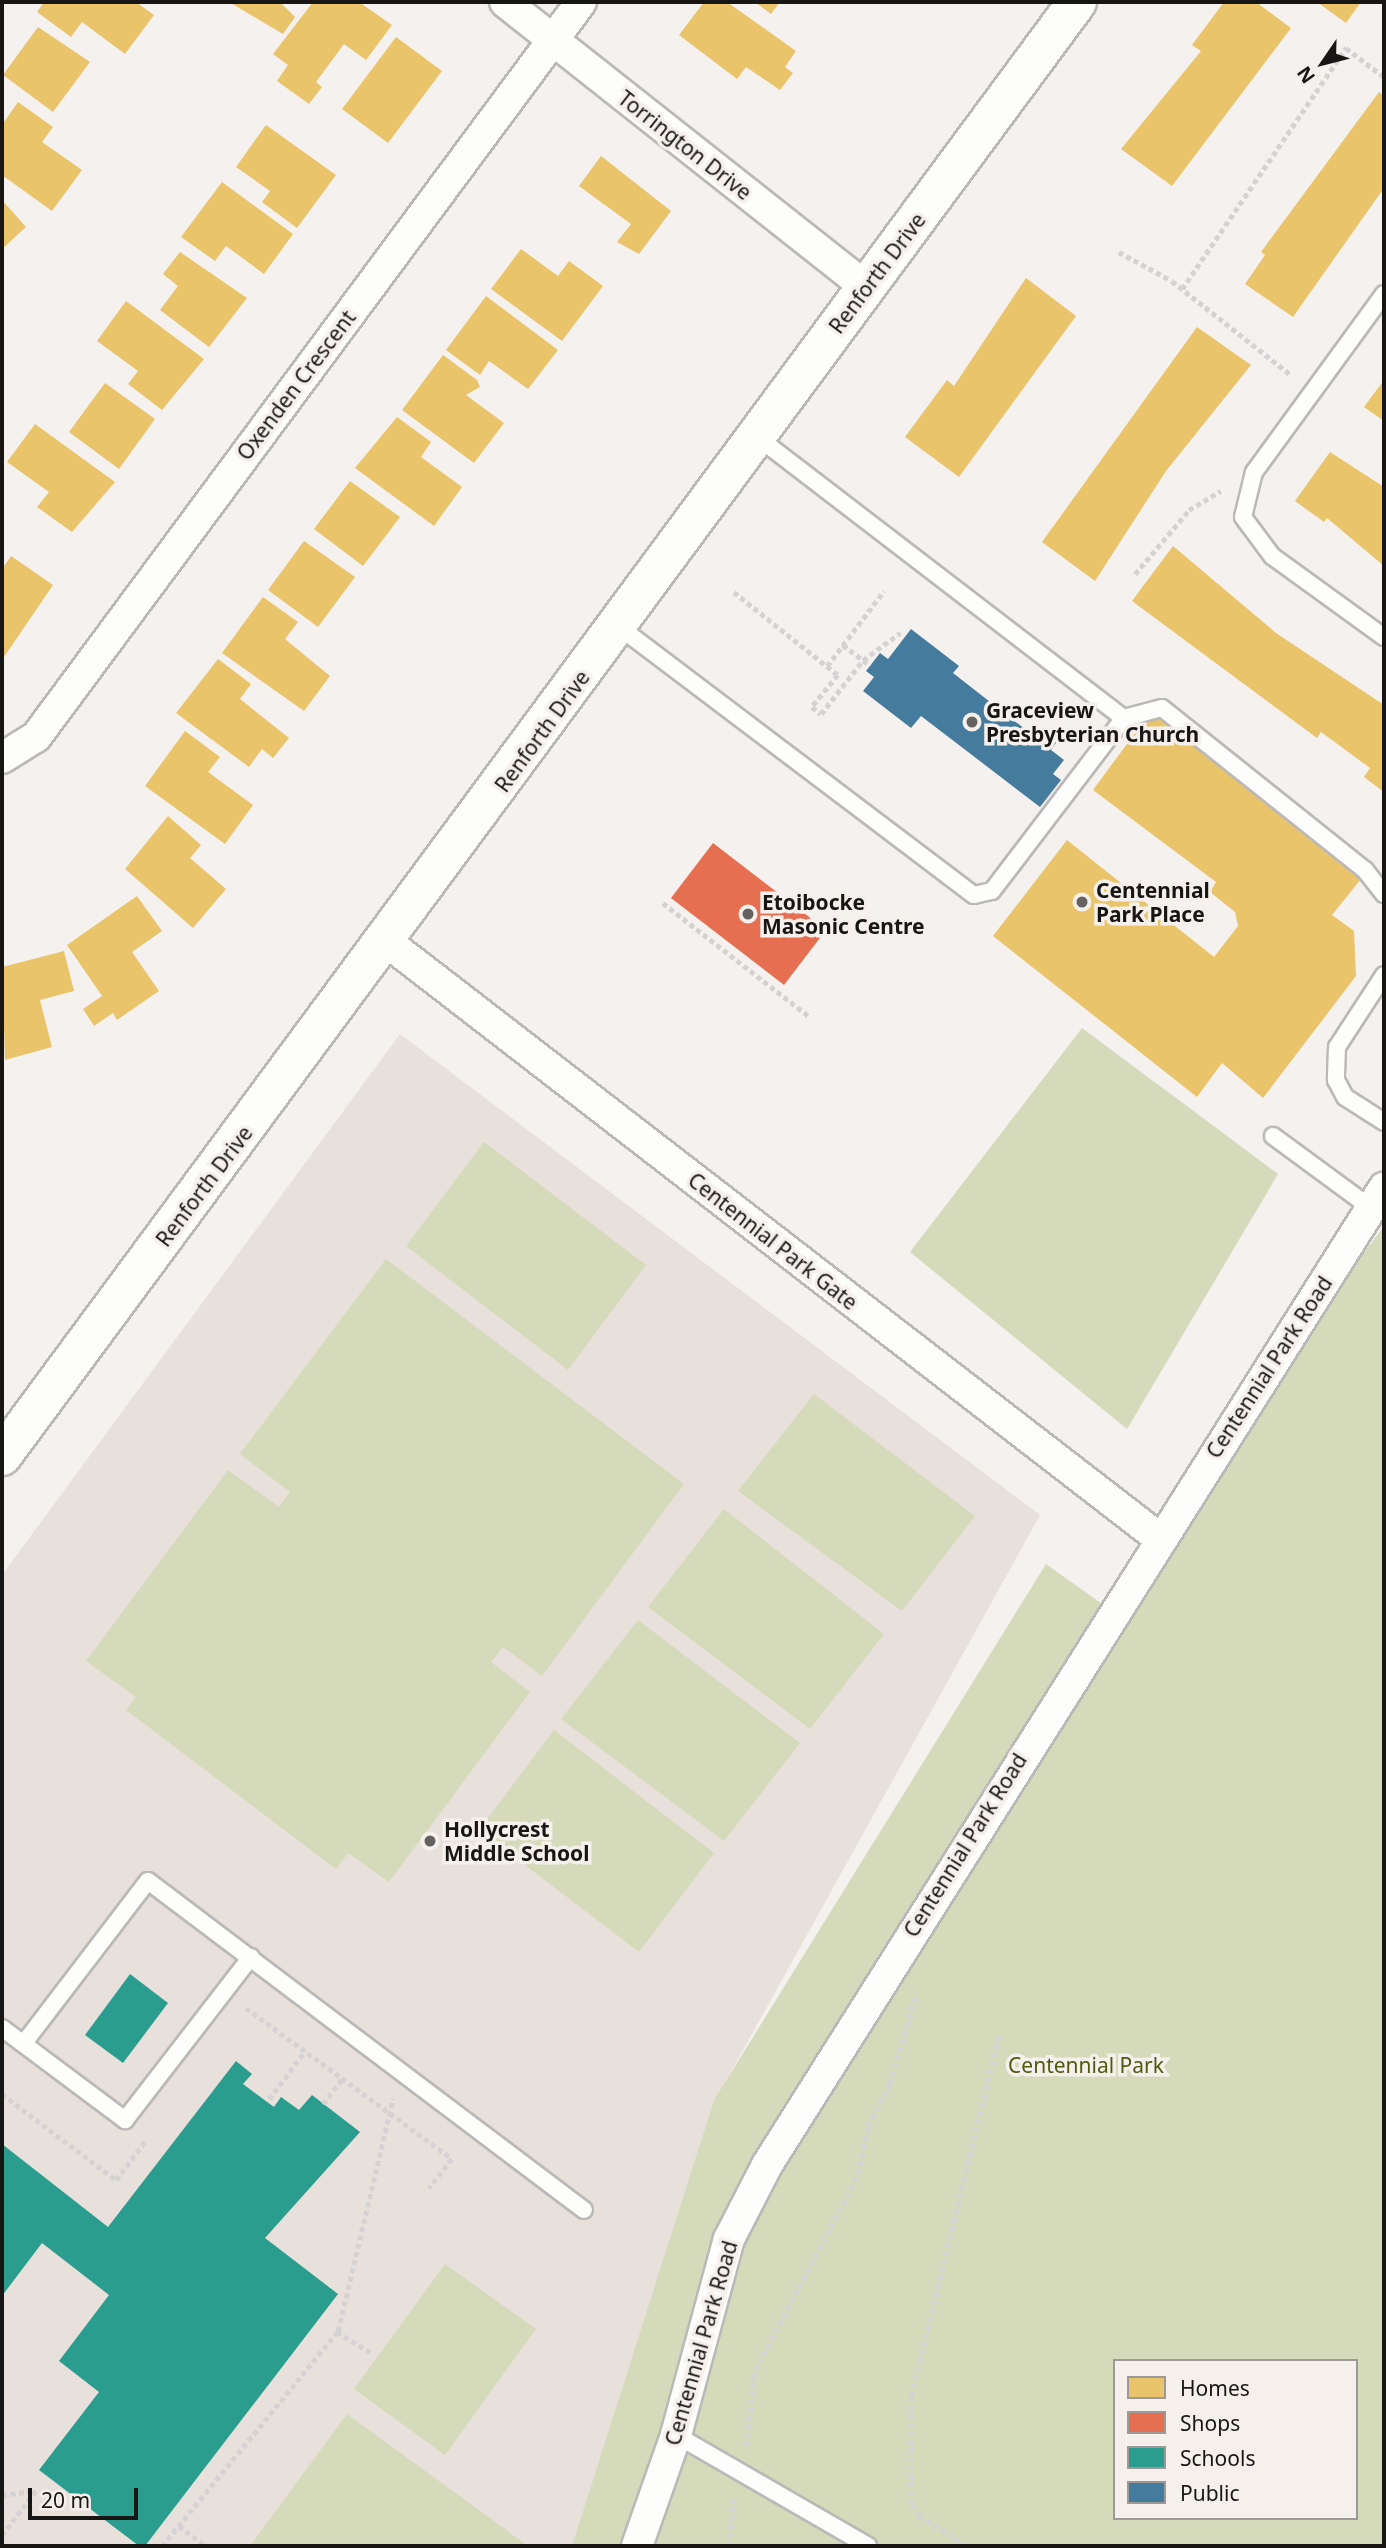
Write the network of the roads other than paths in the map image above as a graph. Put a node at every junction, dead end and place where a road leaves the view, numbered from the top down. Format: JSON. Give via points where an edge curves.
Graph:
{"nodes":[{"id":1,"x":505,"y":2,"type":"edge"},
{"id":2,"x":581,"y":2,"type":"edge"},
{"id":3,"x":1077,"y":2,"type":"edge"},
{"id":4,"x":553,"y":40,"type":"junction"},
{"id":5,"x":866,"y":287,"type":"junction"},
{"id":6,"x":1384,"y":294,"type":"edge"},
{"id":7,"x":756,"y":436,"type":"junction"},
{"id":8,"x":618,"y":626,"type":"junction"},
{"id":9,"x":1384,"y":637,"type":"edge"},
{"id":10,"x":1124,"y":719,"type":"junction"},
{"id":11,"x":2,"y":758,"type":"edge"},
{"id":12,"x":1384,"y":894,"type":"edge"},
{"id":13,"x":387,"y":942,"type":"junction"},
{"id":14,"x":1384,"y":975,"type":"edge"},
{"id":15,"x":1384,"y":1122,"type":"edge"},
{"id":16,"x":1273,"y":1136,"type":"dead end"},
{"id":17,"x":1378,"y":1198,"type":"edge"},
{"id":18,"x":2,"y":1456,"type":"edge"},
{"id":19,"x":1159,"y":1538,"type":"junction"},
{"id":20,"x":251,"y":1957,"type":"junction"},
{"id":21,"x":2,"y":2028,"type":"edge"},
{"id":22,"x":24,"y":2043,"type":"junction"},
{"id":23,"x":584,"y":2210,"type":"dead end"},
{"id":24,"x":676,"y":2435,"type":"junction"},
{"id":25,"x":637,"y":2546,"type":"edge"},
{"id":26,"x":868,"y":2546,"type":"edge"}],
"edges":[{"from":1,"to":4,"type":"street","name":"Torrington Drive"},
{"from":2,"to":4,"type":"street","name":"Oxenden Crescent"},
{"from":3,"to":5,"type":"main road","name":"Renforth Drive"},
{"from":4,"to":5,"type":"street","name":"Torrington Drive"},
{"from":4,"to":11,"type":"street","name":"Oxenden Crescent","via":[[36,737]]},
{"from":5,"to":7,"type":"main road","name":"Renforth Drive"},
{"from":6,"to":9,"type":"lane","via":[[1254,472],[1243,517],[1254,538]]},
{"from":7,"to":8,"type":"main road","name":"Renforth Drive"},
{"from":7,"to":10,"type":"lane"},
{"from":8,"to":10,"type":"lane","via":[[974,895],[992,891]]},
{"from":8,"to":13,"type":"main road","name":"Renforth Drive"},
{"from":10,"to":12,"type":"lane","via":[[1162,708],[1365,870]]},
{"from":13,"to":18,"type":"main road","name":"Renforth Drive"},
{"from":13,"to":19,"type":"street","name":"Centennial Park Gate"},
{"from":14,"to":15,"type":"lane","via":[[1337,1047],[1336,1080],[1345,1097]]},
{"from":16,"to":17,"type":"lane"},
{"from":17,"to":19,"type":"street","name":"Centennial Park Road"},
{"from":19,"to":24,"type":"street","name":"Centennial Park Road","via":[[767,2165],[729,2239]]},
{"from":20,"to":22,"type":"lane","via":[[148,1881]]},
{"from":20,"to":22,"type":"lane","via":[[125,2120]]},
{"from":20,"to":23,"type":"lane"},
{"from":21,"to":22,"type":"lane"},
{"from":24,"to":25,"type":"street","name":"Centennial Park Road"},
{"from":24,"to":26,"type":"lane"}]}
